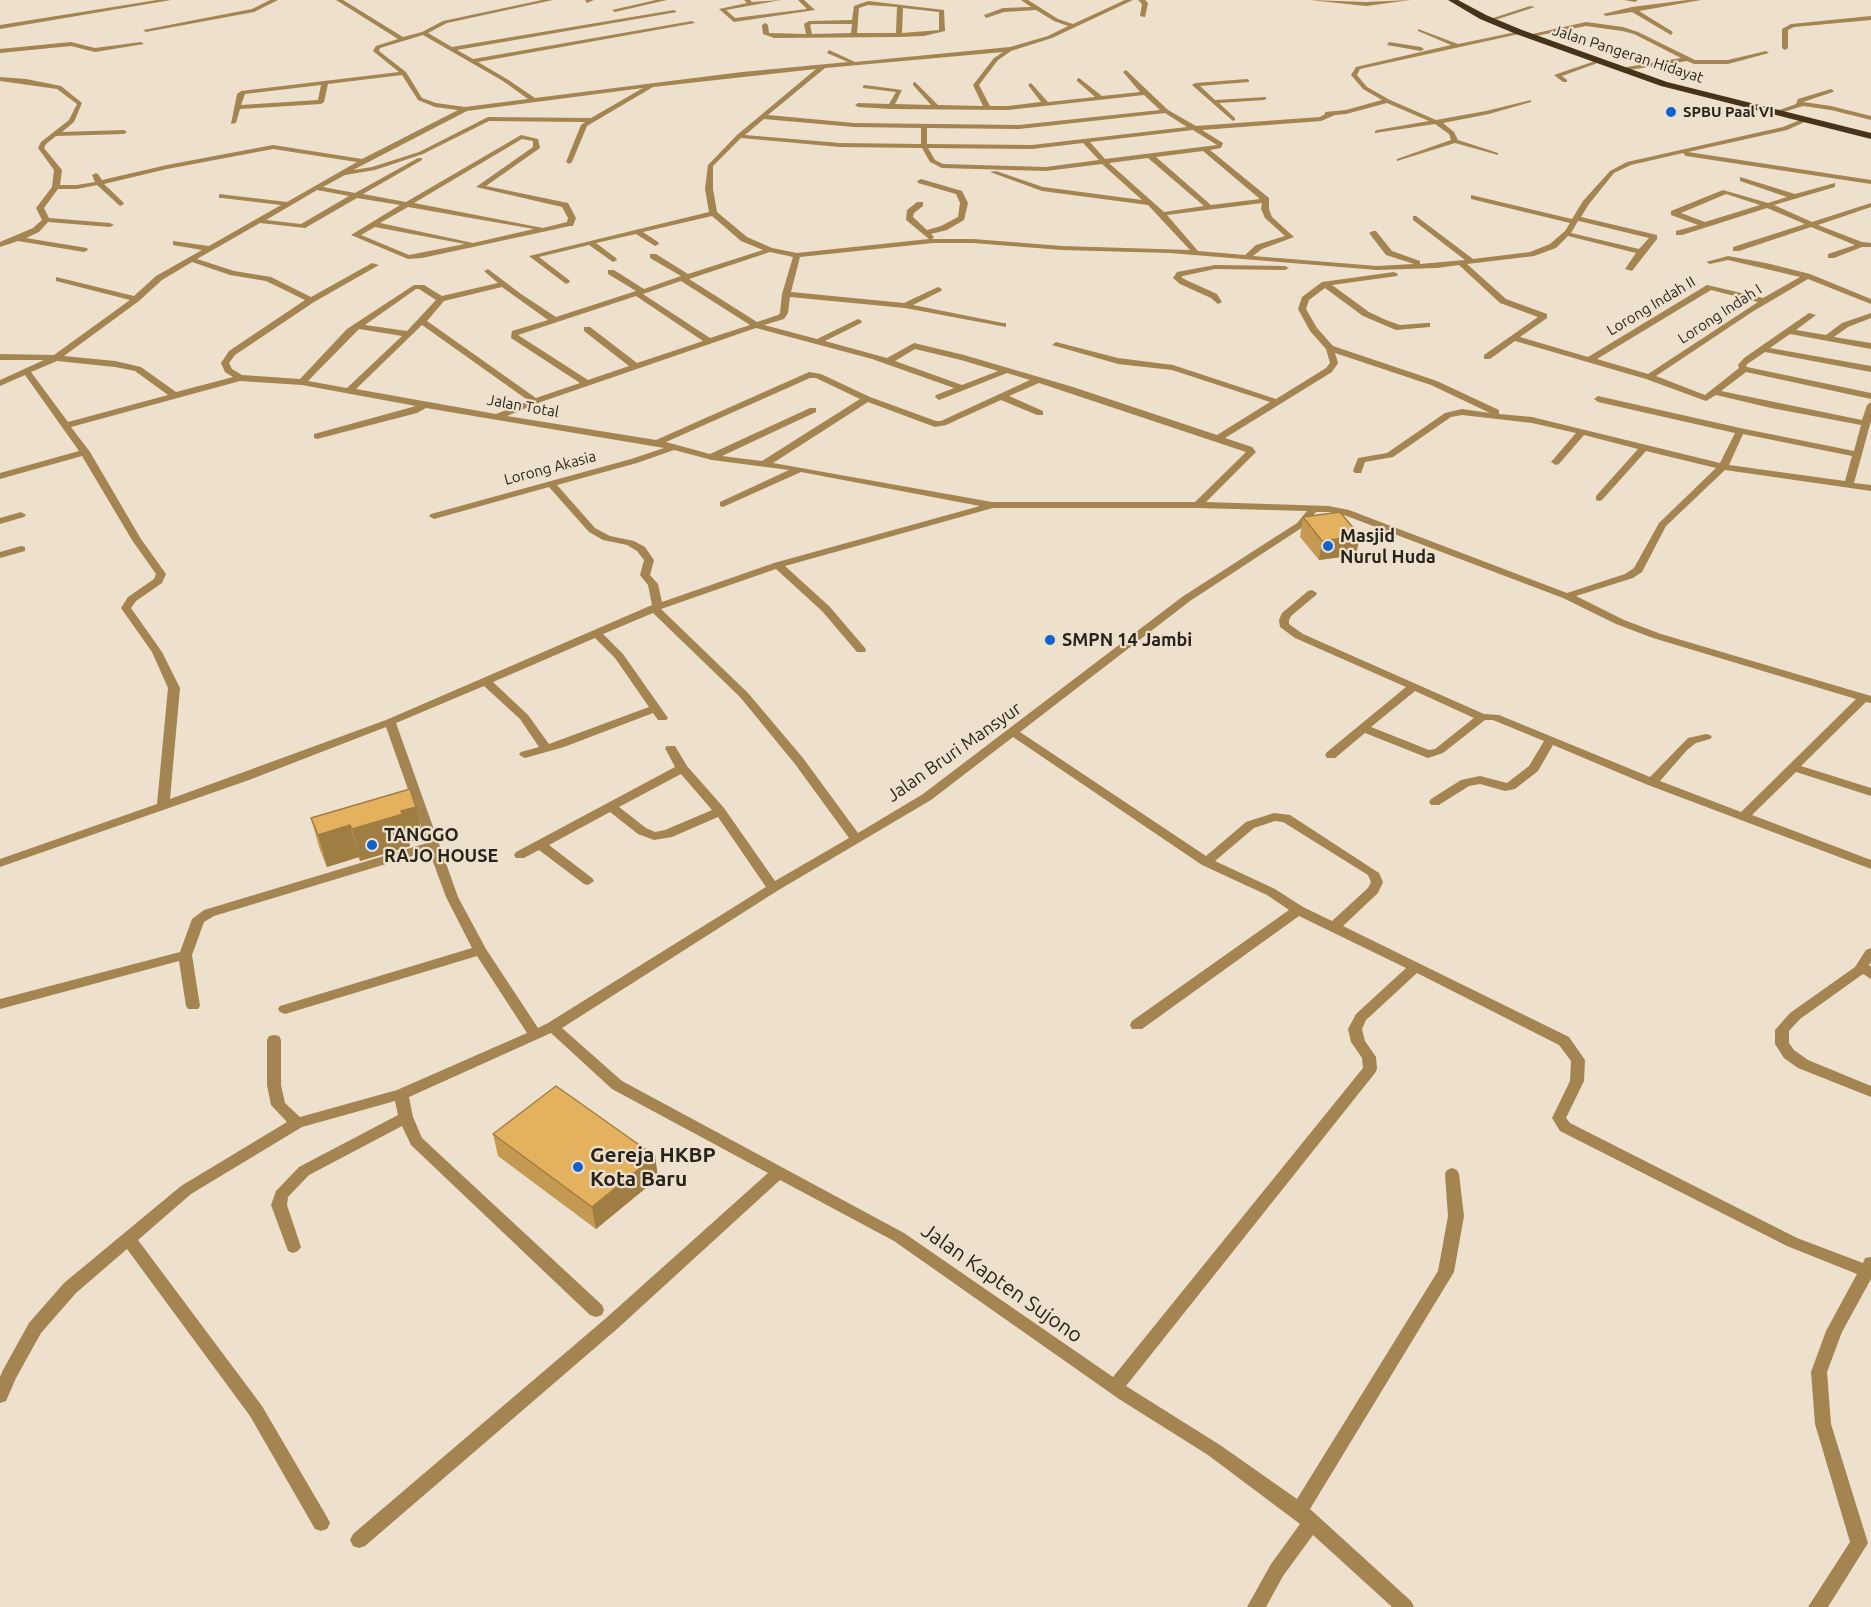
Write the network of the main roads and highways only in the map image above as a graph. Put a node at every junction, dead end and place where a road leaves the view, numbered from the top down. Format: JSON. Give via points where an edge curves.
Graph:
{"nodes":[{"id":1,"x":1452,"y":0,"type":"edge"},
{"id":2,"x":1871,"y":136,"type":"edge"}],
"edges":[{"from":1,"to":2,"type":"highway","name":"Jalan Pangeran Hidayat","via":[[1519,32],[1664,84]]}]}
